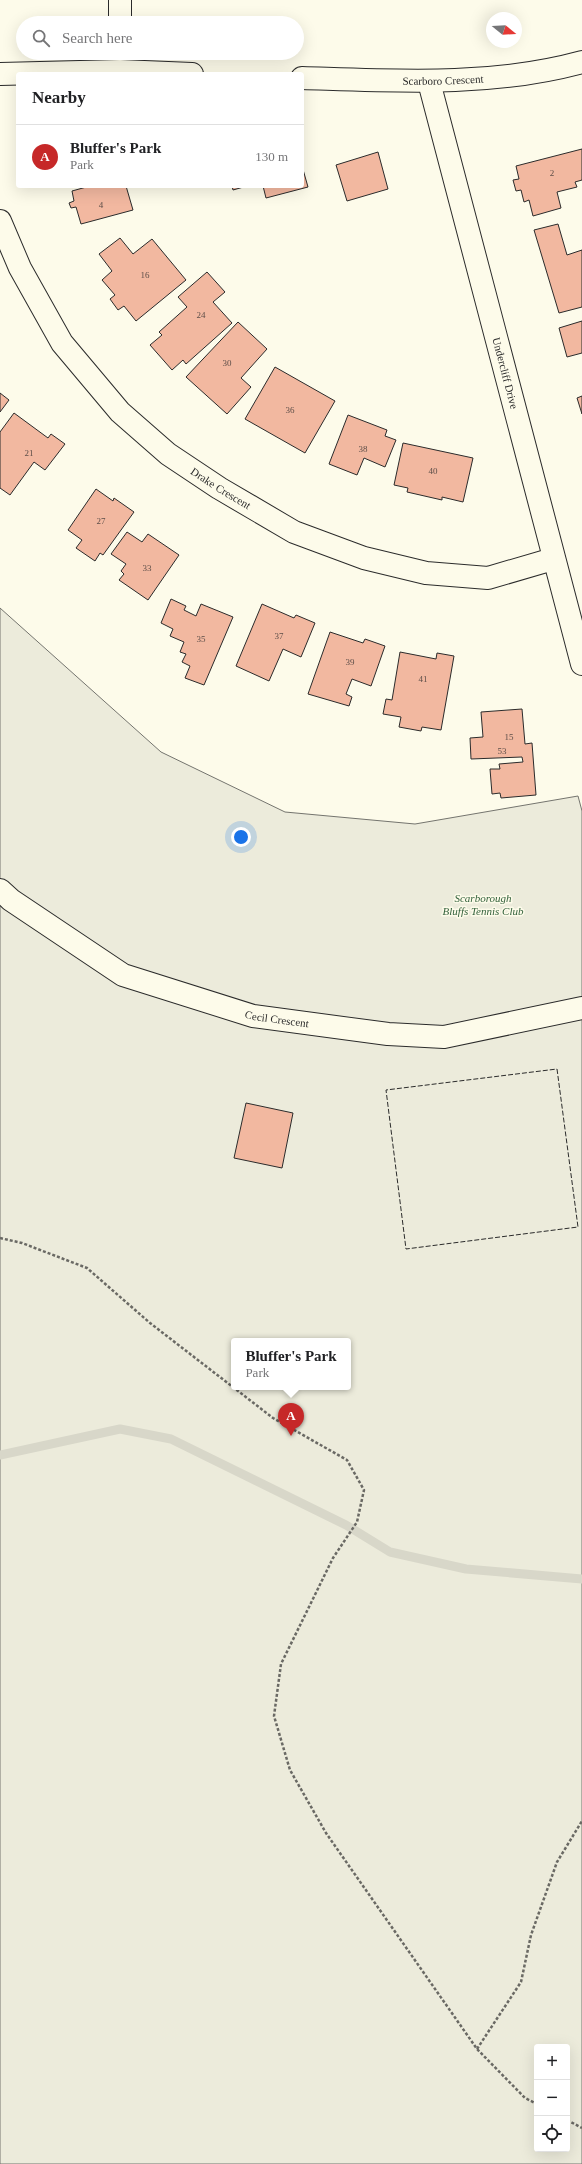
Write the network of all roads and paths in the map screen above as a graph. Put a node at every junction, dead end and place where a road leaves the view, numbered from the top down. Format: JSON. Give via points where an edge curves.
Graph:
{"nodes":[{"id":1,"x":120,"y":0,"type":"edge"},
{"id":2,"x":120,"y":16,"type":"edge"},
{"id":3,"x":120,"y":62,"type":"edge"},
{"id":4,"x":582,"y":62,"type":"edge"},
{"id":5,"x":16,"y":72,"type":"edge"},
{"id":6,"x":20,"y":72,"type":"edge"},
{"id":7,"x":180,"y":72,"type":"edge"},
{"id":8,"x":0,"y":74,"type":"edge"},
{"id":9,"x":304,"y":78,"type":"edge"},
{"id":10,"x":429,"y":82,"type":"junction"},
{"id":11,"x":0,"y":220,"type":"edge"},
{"id":12,"x":553,"y":559,"type":"junction"},
{"id":13,"x":582,"y":664,"type":"edge"},
{"id":14,"x":0,"y":890,"type":"edge"},
{"id":15,"x":582,"y":1008,"type":"edge"},
{"id":16,"x":0,"y":1238,"type":"edge"},
{"id":17,"x":231,"y":1386,"type":"edge"},
{"id":18,"x":237,"y":1390,"type":"edge"},
{"id":19,"x":582,"y":1821,"type":"edge"},
{"id":20,"x":477,"y":2049,"type":"junction"},
{"id":21,"x":534,"y":2102,"type":"edge"},
{"id":22,"x":570,"y":2122,"type":"edge"},
{"id":23,"x":582,"y":2128,"type":"edge"}],
"edges":[{"from":1,"to":2,"type":"street"},
{"from":3,"to":6,"type":"street"},
{"from":3,"to":7,"type":"street"},
{"from":4,"to":10,"type":"street","name":"Scarboro Crescent","via":[[551,70],[488,79]]},
{"from":5,"to":8,"type":"street"},
{"from":9,"to":10,"type":"street","name":"Scarboro Crescent"},
{"from":10,"to":12,"type":"street","name":"Undercliff Drive"},
{"from":11,"to":12,"type":"street","name":"Drake Crescent","via":[[20,268],[62,343],[120,412],[168,454],[219,488],[294,532],[364,558],[426,573],[488,578]]},
{"from":12,"to":13,"type":"street","name":"Undercliff Drive"},
{"from":14,"to":15,"type":"street","name":"Cecil Crescent","via":[[122,975],[253,1016],[388,1034],[444,1037]]},
{"from":16,"to":17,"type":"path","via":[[22,1243],[86,1268],[150,1323]]},
{"from":18,"to":20,"type":"path","via":[[273,1418],[347,1460],[364,1490],[357,1522],[333,1558],[281,1664],[274,1716],[290,1770],[326,1833]]},
{"from":19,"to":20,"type":"path","via":[[557,1862],[531,1935],[522,1982]]},
{"from":20,"to":21,"type":"path","via":[[525,2098]]},
{"from":22,"to":23,"type":"path"}]}
